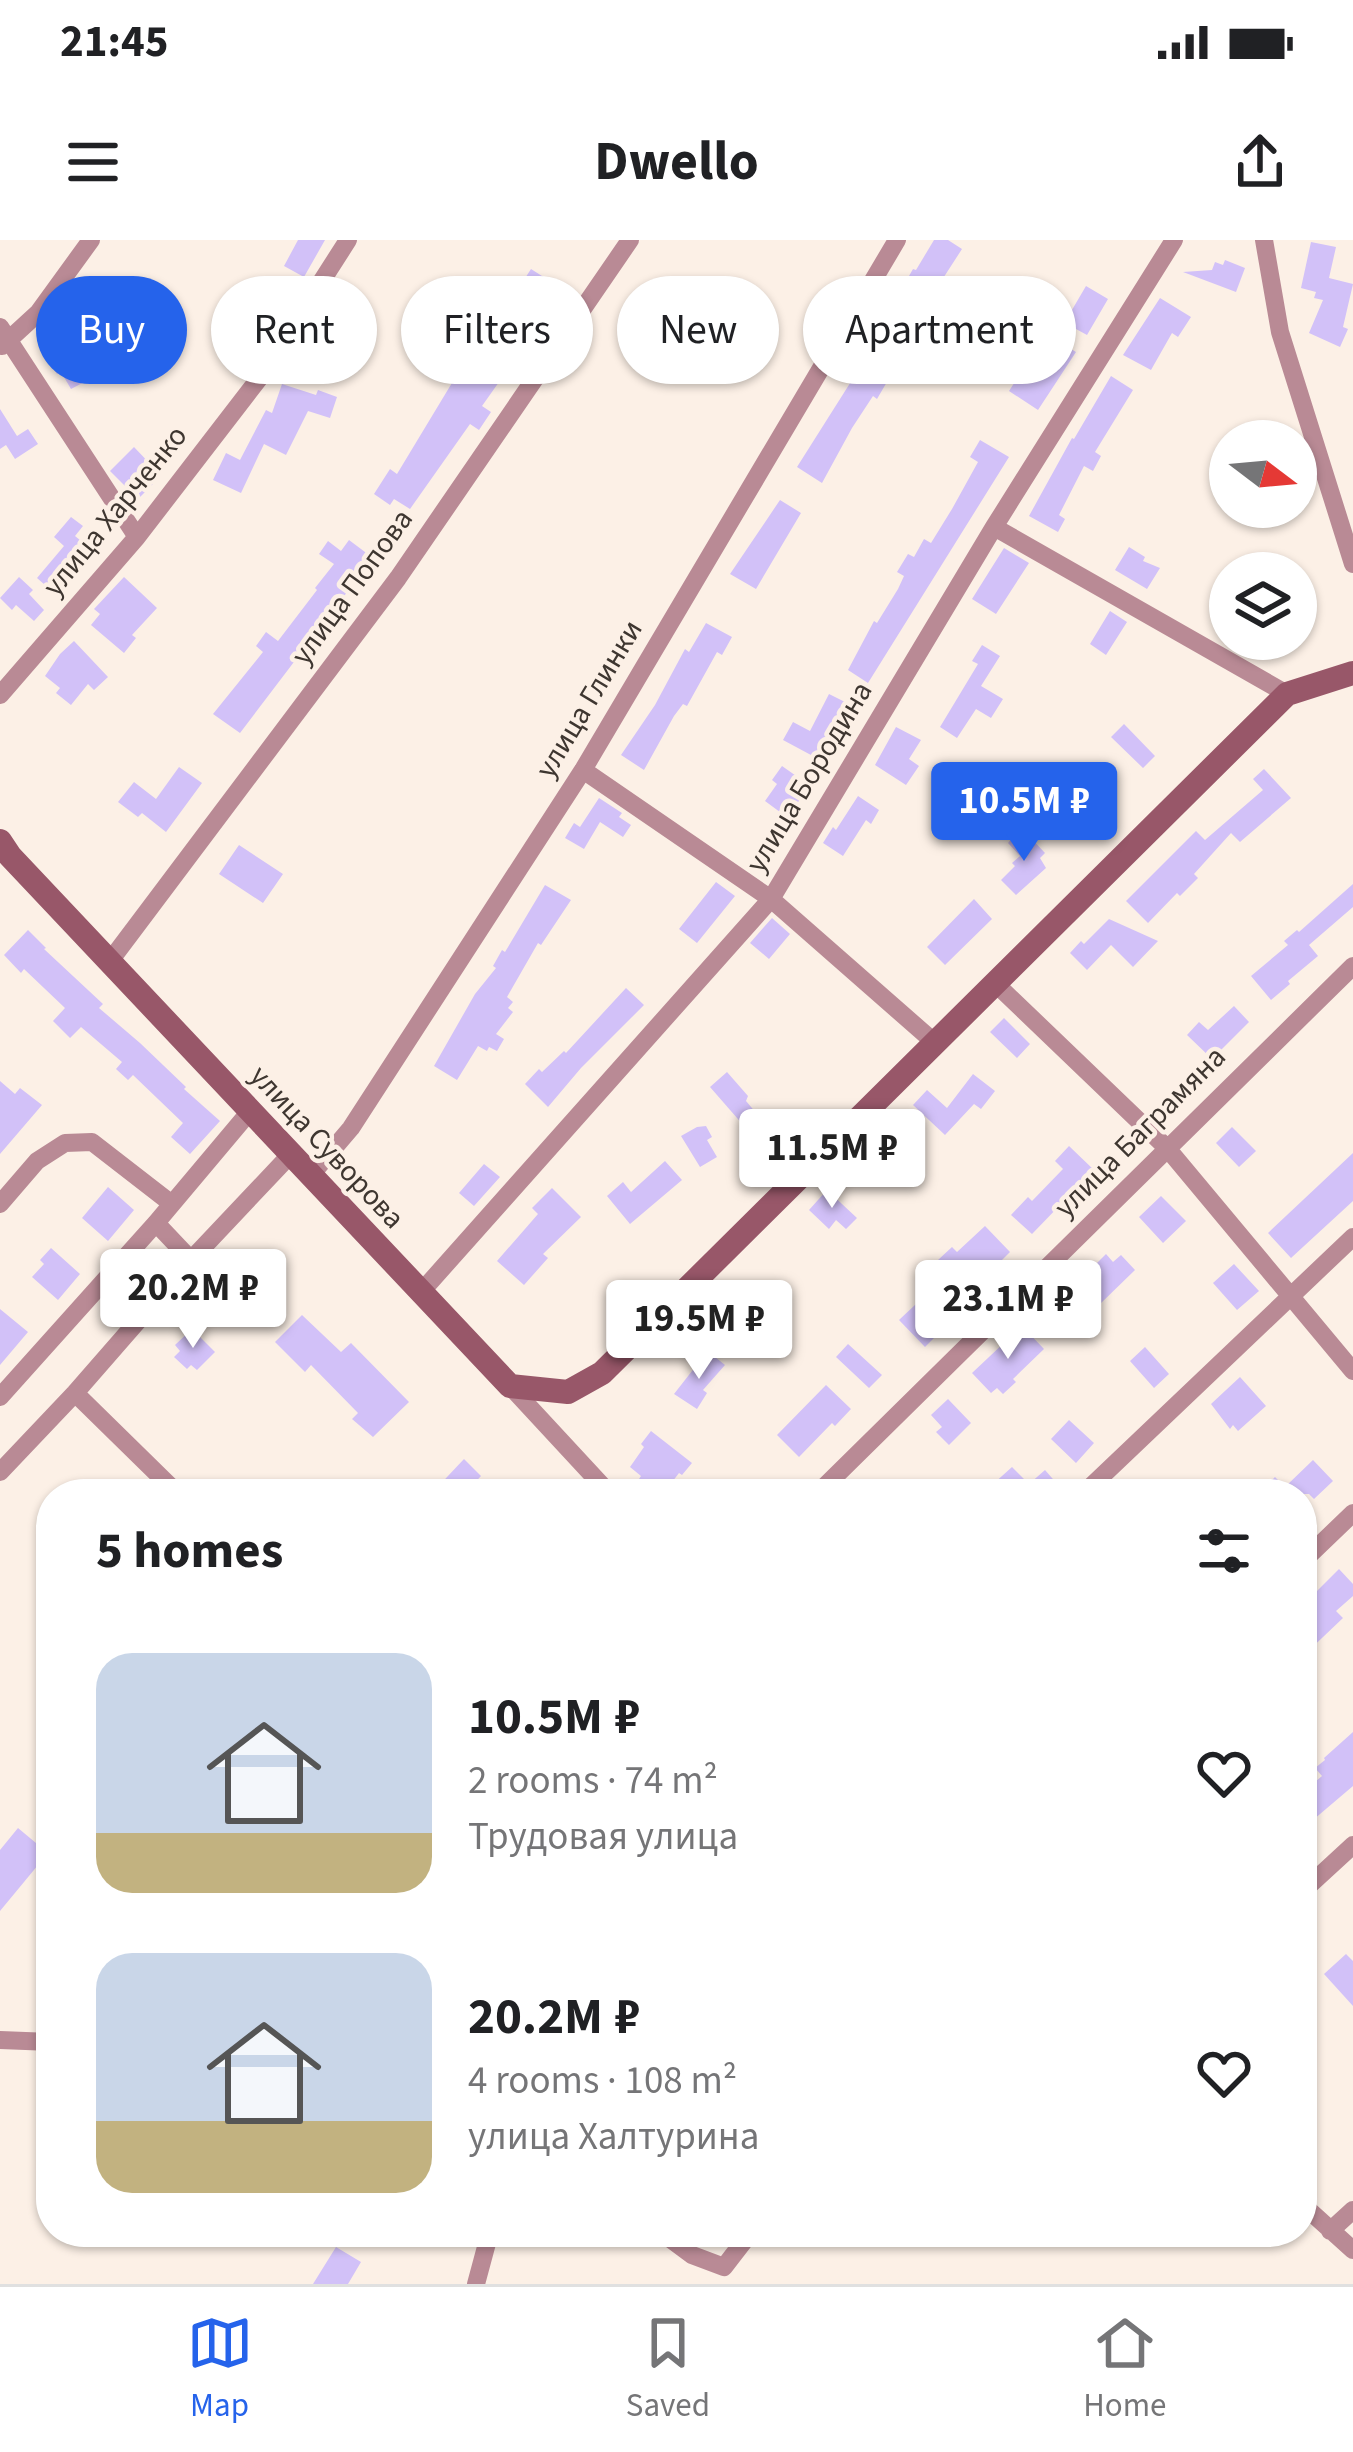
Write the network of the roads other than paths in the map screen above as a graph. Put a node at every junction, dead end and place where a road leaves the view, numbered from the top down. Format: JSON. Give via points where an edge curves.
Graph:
{"nodes":[{"id":1,"x":91,"y":240,"type":"edge"},
{"id":2,"x":348,"y":240,"type":"edge"},
{"id":3,"x":630,"y":240,"type":"edge"},
{"id":4,"x":897,"y":240,"type":"edge"},
{"id":5,"x":1174,"y":240,"type":"edge"},
{"id":6,"x":1264,"y":240,"type":"edge"},
{"id":7,"x":3,"y":338,"type":"edge"},
{"id":8,"x":994,"y":527,"type":"junction"},
{"id":9,"x":137,"y":537,"type":"junction"},
{"id":10,"x":1353,"y":564,"type":"edge"},
{"id":11,"x":1353,"y":673,"type":"edge"},
{"id":12,"x":1287,"y":694,"type":"junction"},
{"id":13,"x":0,"y":695,"type":"edge"},
{"id":14,"x":583,"y":770,"type":"junction"},
{"id":15,"x":0,"y":841,"type":"edge"},
{"id":16,"x":771,"y":899,"type":"junction"},
{"id":17,"x":110,"y":961,"type":"junction"},
{"id":18,"x":1349,"y":977,"type":"edge"},
{"id":19,"x":996,"y":984,"type":"junction"},
{"id":20,"x":934,"y":1042,"type":"junction"},
{"id":21,"x":251,"y":1110,"type":"junction"},
{"id":22,"x":1167,"y":1148,"type":"junction"},
{"id":23,"x":292,"y":1153,"type":"junction"},
{"id":24,"x":311,"y":1175,"type":"junction"},
{"id":25,"x":0,"y":1204,"type":"edge"},
{"id":26,"x":172,"y":1204,"type":"junction"},
{"id":27,"x":156,"y":1223,"type":"junction"},
{"id":28,"x":1353,"y":1237,"type":"edge"},
{"id":29,"x":191,"y":1260,"type":"junction"},
{"id":30,"x":422,"y":1291,"type":"junction"},
{"id":31,"x":1290,"y":1296,"type":"junction"},
{"id":32,"x":1353,"y":1371,"type":"edge"},
{"id":33,"x":510,"y":1386,"type":"junction"},
{"id":34,"x":75,"y":1393,"type":"junction"},
{"id":35,"x":0,"y":1397,"type":"edge"},
{"id":36,"x":0,"y":1472,"type":"edge"},
{"id":37,"x":163,"y":1479,"type":"edge"},
{"id":38,"x":596,"y":1479,"type":"edge"},
{"id":39,"x":832,"y":1479,"type":"edge"},
{"id":40,"x":1099,"y":1479,"type":"edge"},
{"id":41,"x":1353,"y":1513,"type":"edge"},
{"id":42,"x":1317,"y":1548,"type":"edge"},
{"id":43,"x":1353,"y":1845,"type":"edge"},
{"id":44,"x":1317,"y":1878,"type":"edge"},
{"id":45,"x":0,"y":2040,"type":"edge"},
{"id":46,"x":36,"y":2041,"type":"edge"},
{"id":47,"x":1353,"y":2210,"type":"edge"},
{"id":48,"x":1317,"y":2218,"type":"edge"},
{"id":49,"x":1330,"y":2231,"type":"junction"},
{"id":50,"x":486,"y":2247,"type":"edge"},
{"id":51,"x":681,"y":2247,"type":"edge"},
{"id":52,"x":739,"y":2247,"type":"edge"},
{"id":53,"x":1353,"y":2250,"type":"edge"},
{"id":54,"x":476,"y":2284,"type":"edge"}],
"edges":[{"from":1,"to":7,"type":"street","via":[[38,313]]},
{"from":2,"to":9,"type":"street","name":"улица Харченко","via":[[261,376]]},
{"from":3,"to":17,"type":"street","name":"улица Попова","via":[[398,578]]},
{"from":4,"to":14,"type":"street","name":"улица Глинки"},
{"from":5,"to":8,"type":"street","name":"улица Бородина"},
{"from":6,"to":10,"type":"street","via":[[1280,332]]},
{"from":7,"to":9,"type":"street"},
{"from":8,"to":12,"type":"street"},
{"from":8,"to":16,"type":"street","name":"улица Бородина"},
{"from":9,"to":13,"type":"street","name":"улица Харченко"},
{"from":11,"to":12,"type":"main road"},
{"from":12,"to":19,"type":"main road"},
{"from":14,"to":16,"type":"street"},
{"from":14,"to":24,"type":"street","name":"улица Глинки","via":[[351,1128]]},
{"from":15,"to":17,"type":"main road","name":"улица Суворова"},
{"from":16,"to":20,"type":"street"},
{"from":16,"to":30,"type":"street","name":"улица Бородина"},
{"from":17,"to":21,"type":"main road","name":"улица Суворова"},
{"from":18,"to":22,"type":"street","name":"улица Баграмяна"},
{"from":19,"to":20,"type":"main road"},
{"from":19,"to":22,"type":"street"},
{"from":20,"to":33,"type":"main road","via":[[602,1373],[568,1392]]},
{"from":21,"to":23,"type":"main road","name":"улица Суворова"},
{"from":21,"to":26,"type":"street"},
{"from":22,"to":31,"type":"street"},
{"from":22,"to":39,"type":"street","name":"улица Баграмяна"},
{"from":23,"to":24,"type":"main road","name":"улица Суворова"},
{"from":23,"to":29,"type":"street"},
{"from":24,"to":30,"type":"main road","name":"улица Суворова"},
{"from":25,"to":26,"type":"street","via":[[37,1161],[65,1143],[92,1142]]},
{"from":26,"to":27,"type":"street"},
{"from":27,"to":29,"type":"street"},
{"from":27,"to":35,"type":"street"},
{"from":28,"to":31,"type":"street"},
{"from":29,"to":34,"type":"street"},
{"from":30,"to":33,"type":"main road","name":"улица Суворова"},
{"from":31,"to":32,"type":"street"},
{"from":31,"to":40,"type":"street"},
{"from":33,"to":38,"type":"street","name":"улица Суворова"},
{"from":34,"to":36,"type":"street"},
{"from":34,"to":37,"type":"street"},
{"from":41,"to":42,"type":"street"},
{"from":43,"to":44,"type":"street"},
{"from":45,"to":46,"type":"street"},
{"from":47,"to":49,"type":"street"},
{"from":48,"to":49,"type":"street"},
{"from":49,"to":53,"type":"street"},
{"from":50,"to":54,"type":"street"},
{"from":51,"to":52,"type":"street","via":[[724,2267]]}]}
